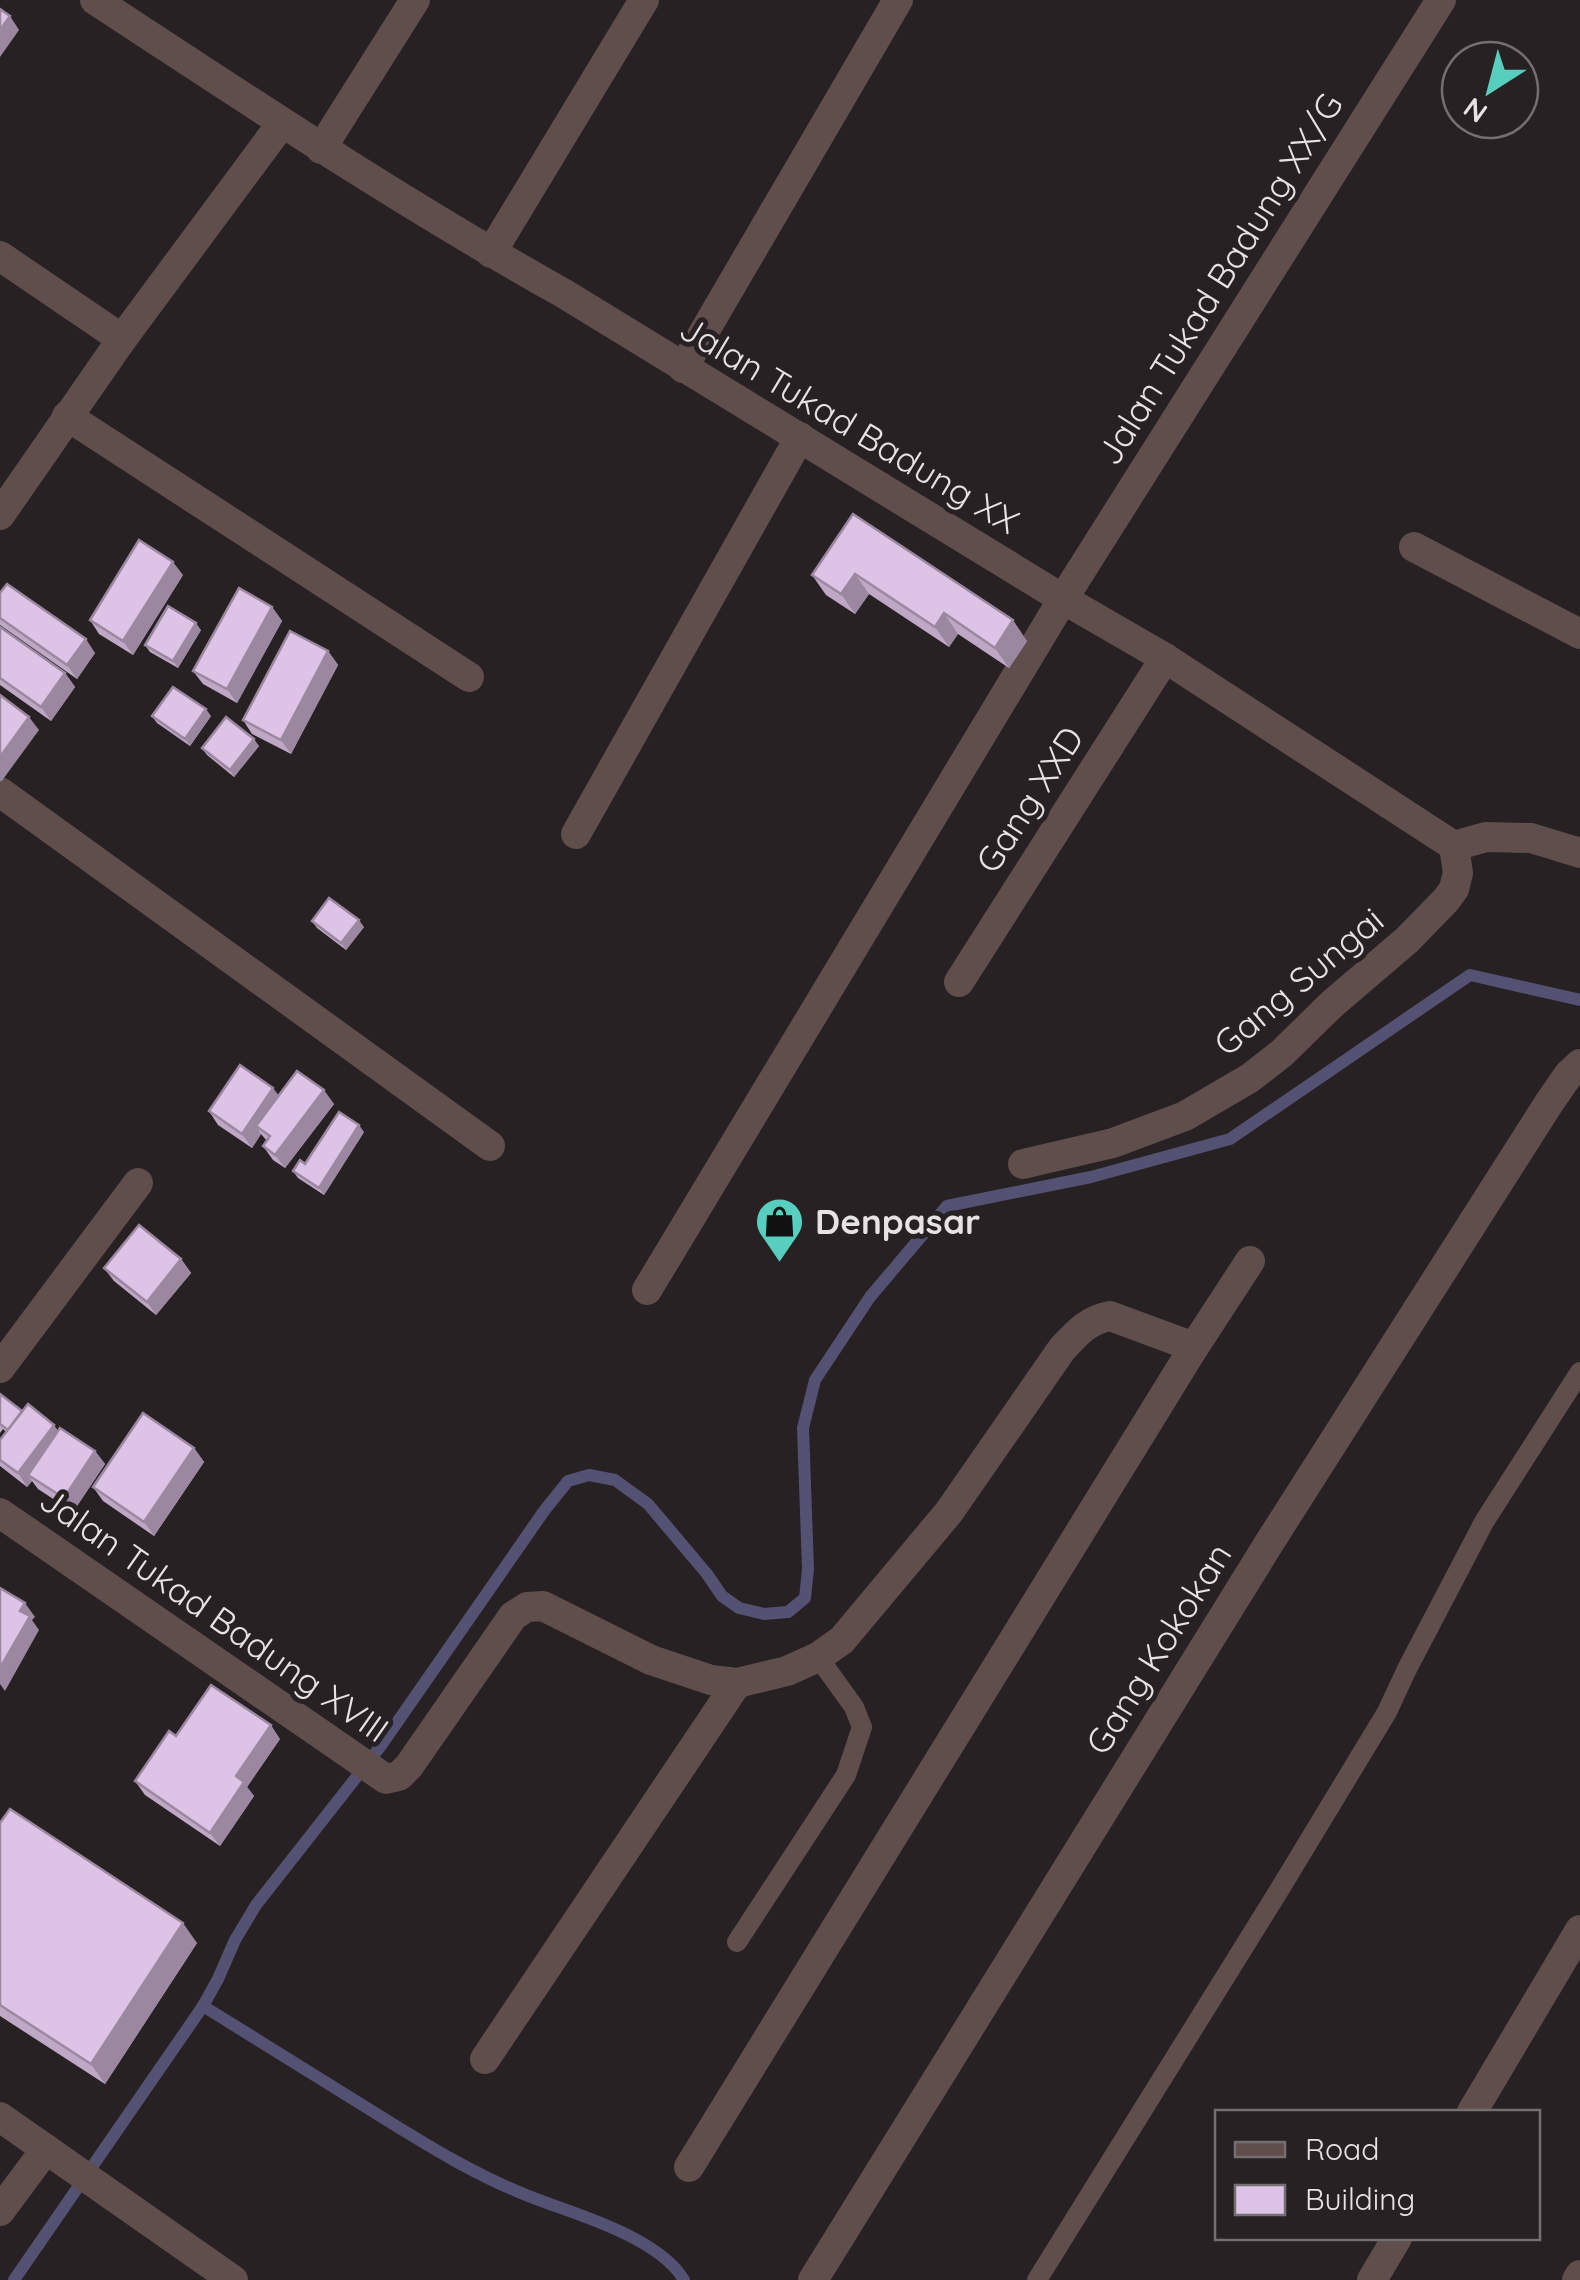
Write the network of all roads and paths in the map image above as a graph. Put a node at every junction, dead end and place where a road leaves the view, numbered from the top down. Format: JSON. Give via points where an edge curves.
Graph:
{"nodes":[{"id":1,"x":415,"y":0,"type":"edge"},
{"id":2,"x":644,"y":0,"type":"edge"},
{"id":3,"x":898,"y":0,"type":"edge"},
{"id":4,"x":1441,"y":0,"type":"edge"},
{"id":5,"x":107,"y":3,"type":"edge"},
{"id":6,"x":282,"y":123,"type":"junction"},
{"id":7,"x":321,"y":149,"type":"junction"},
{"id":8,"x":491,"y":252,"type":"junction"},
{"id":9,"x":0,"y":256,"type":"edge"},
{"id":10,"x":122,"y":339,"type":"junction"},
{"id":11,"x":683,"y":368,"type":"junction"},
{"id":12,"x":67,"y":416,"type":"junction"},
{"id":13,"x":800,"y":437,"type":"junction"},
{"id":14,"x":0,"y":514,"type":"edge"},
{"id":15,"x":1414,"y":547,"type":"dead end"},
{"id":16,"x":1063,"y":599,"type":"junction"},
{"id":17,"x":1580,"y":634,"type":"edge"},
{"id":18,"x":1165,"y":658,"type":"junction"},
{"id":19,"x":469,"y":677,"type":"dead end"},
{"id":20,"x":0,"y":792,"type":"edge"},
{"id":21,"x":576,"y":834,"type":"dead end"},
{"id":22,"x":1454,"y":846,"type":"junction"},
{"id":23,"x":1580,"y":853,"type":"edge"},
{"id":24,"x":959,"y":982,"type":"dead end"},
{"id":25,"x":1580,"y":1064,"type":"edge"},
{"id":26,"x":490,"y":1146,"type":"dead end"},
{"id":27,"x":1023,"y":1164,"type":"dead end"},
{"id":28,"x":138,"y":1183,"type":"dead end"},
{"id":29,"x":1250,"y":1261,"type":"dead end"},
{"id":30,"x":648,"y":1290,"type":"dead end"},
{"id":31,"x":1194,"y":1347,"type":"junction"},
{"id":32,"x":0,"y":1368,"type":"edge"},
{"id":33,"x":1580,"y":1372,"type":"edge"},
{"id":34,"x":0,"y":1513,"type":"edge"},
{"id":35,"x":818,"y":1657,"type":"junction"},
{"id":36,"x":737,"y":1683,"type":"junction"},
{"id":37,"x":1580,"y":1930,"type":"edge"},
{"id":38,"x":737,"y":1942,"type":"dead end"},
{"id":39,"x":485,"y":2059,"type":"dead end"},
{"id":40,"x":1473,"y":2110,"type":"edge"},
{"id":41,"x":0,"y":2117,"type":"edge"},
{"id":42,"x":57,"y":2157,"type":"junction"},
{"id":43,"x":689,"y":2167,"type":"dead end"},
{"id":44,"x":0,"y":2211,"type":"edge"},
{"id":45,"x":1397,"y":2240,"type":"edge"},
{"id":46,"x":233,"y":2280,"type":"edge"},
{"id":47,"x":813,"y":2280,"type":"edge"},
{"id":48,"x":1036,"y":2280,"type":"edge"},
{"id":49,"x":1372,"y":2280,"type":"edge"}],
"edges":[{"from":1,"to":7,"type":"street"},
{"from":2,"to":8,"type":"street"},
{"from":3,"to":11,"type":"street"},
{"from":4,"to":16,"type":"street","name":"Jalan Tukad Badung XX/G"},
{"from":5,"to":6,"type":"street","name":"Jalan Tukad Badung XX"},
{"from":6,"to":7,"type":"street","name":"Jalan Tukad Badung XX"},
{"from":6,"to":10,"type":"street"},
{"from":7,"to":8,"type":"street","name":"Jalan Tukad Badung XX"},
{"from":8,"to":11,"type":"street","name":"Jalan Tukad Badung XX"},
{"from":9,"to":10,"type":"street"},
{"from":10,"to":12,"type":"street"},
{"from":11,"to":13,"type":"street","name":"Jalan Tukad Badung XX"},
{"from":12,"to":14,"type":"street"},
{"from":12,"to":19,"type":"street"},
{"from":13,"to":16,"type":"street","name":"Jalan Tukad Badung XX"},
{"from":13,"to":21,"type":"street"},
{"from":15,"to":17,"type":"street"},
{"from":16,"to":18,"type":"street","name":"Jalan Tukad Badung XX"},
{"from":16,"to":30,"type":"street","name":"Jalan Tukad Badung XX/G"},
{"from":18,"to":22,"type":"street","name":"Jalan Tukad Badung XX"},
{"from":18,"to":24,"type":"street","name":"Gang XXD"},
{"from":20,"to":26,"type":"street"},
{"from":22,"to":23,"type":"street","via":[[1486,837],[1531,838]]},
{"from":22,"to":27,"type":"street","name":"Gang Sungai","via":[[1458,874],[1446,900],[1250,1078],[1185,1116],[1114,1143]]},
{"from":25,"to":47,"type":"street","name":"Gang Kokokan","via":[[1271,1540]]},
{"from":28,"to":32,"type":"street"},
{"from":29,"to":31,"type":"street"},
{"from":31,"to":35,"type":"street","via":[[1110,1316],[1083,1326],[950,1512],[842,1640]]},
{"from":31,"to":43,"type":"street"},
{"from":33,"to":48,"type":"lane","via":[[1484,1522],[1387,1712]]},
{"from":34,"to":36,"type":"street","name":"Jalan Tukad Badung XVIII","via":[[386,1779],[409,1766],[514,1616],[527,1607],[543,1606],[651,1660]]},
{"from":35,"to":36,"type":"street"},
{"from":35,"to":38,"type":"lane","via":[[862,1727],[846,1775]]},
{"from":36,"to":39,"type":"street"},
{"from":37,"to":40,"type":"street"},
{"from":41,"to":42,"type":"street"},
{"from":42,"to":44,"type":"street"},
{"from":42,"to":46,"type":"street"},
{"from":45,"to":49,"type":"street"}]}
